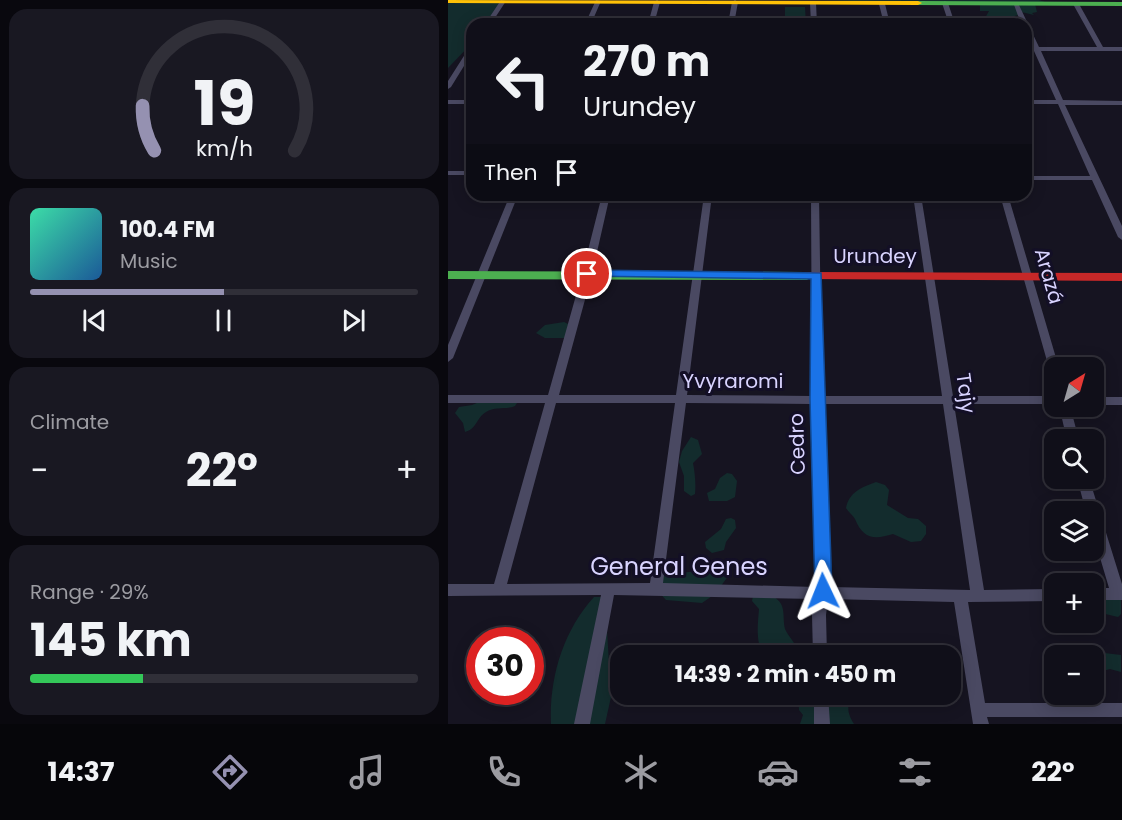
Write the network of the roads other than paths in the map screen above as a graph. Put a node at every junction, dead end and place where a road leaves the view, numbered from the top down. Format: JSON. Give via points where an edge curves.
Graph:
{"nodes":[{"id":1,"x":448,"y":1,"type":"edge"},
{"id":2,"x":502,"y":1,"type":"edge"},
{"id":3,"x":598,"y":1,"type":"edge"},
{"id":4,"x":657,"y":2,"type":"junction"},
{"id":5,"x":741,"y":2,"type":"edge"},
{"id":6,"x":1052,"y":2,"type":"edge"},
{"id":7,"x":813,"y":3,"type":"junction"},
{"id":8,"x":945,"y":3,"type":"junction"},
{"id":9,"x":1015,"y":3,"type":"junction"},
{"id":10,"x":882,"y":4,"type":"junction"},
{"id":11,"x":1076,"y":4,"type":"junction"},
{"id":12,"x":1122,"y":4,"type":"edge"},
{"id":13,"x":492,"y":18,"type":"edge"},
{"id":14,"x":591,"y":18,"type":"edge"},
{"id":15,"x":653,"y":18,"type":"edge"},
{"id":16,"x":734,"y":18,"type":"edge"},
{"id":17,"x":814,"y":18,"type":"edge"},
{"id":18,"x":886,"y":18,"type":"edge"},
{"id":19,"x":950,"y":18,"type":"edge"},
{"id":20,"x":1022,"y":18,"type":"edge"},
{"id":21,"x":1032,"y":40,"type":"edge"},
{"id":22,"x":1032,"y":49,"type":"edge"},
{"id":23,"x":1036,"y":49,"type":"junction"},
{"id":24,"x":1101,"y":49,"type":"junction"},
{"id":25,"x":1122,"y":49,"type":"edge"},
{"id":26,"x":466,"y":58,"type":"edge"},
{"id":27,"x":448,"y":87,"type":"edge"},
{"id":28,"x":448,"y":102,"type":"edge"},
{"id":29,"x":466,"y":102,"type":"edge"},
{"id":30,"x":1032,"y":102,"type":"edge"},
{"id":31,"x":1060,"y":102,"type":"junction"},
{"id":32,"x":1122,"y":103,"type":"edge"},
{"id":33,"x":448,"y":173,"type":"edge"},
{"id":34,"x":466,"y":173,"type":"edge"},
{"id":35,"x":1032,"y":178,"type":"edge"},
{"id":36,"x":1093,"y":178,"type":"junction"},
{"id":37,"x":512,"y":201,"type":"edge"},
{"id":38,"x":605,"y":201,"type":"edge"},
{"id":39,"x":707,"y":201,"type":"edge"},
{"id":40,"x":815,"y":201,"type":"edge"},
{"id":41,"x":918,"y":201,"type":"edge"},
{"id":42,"x":1006,"y":201,"type":"edge"},
{"id":43,"x":1122,"y":237,"type":"edge"},
{"id":44,"x":587,"y":274,"type":"junction"},
{"id":45,"x":699,"y":274,"type":"junction"},
{"id":46,"x":448,"y":275,"type":"edge"},
{"id":47,"x":483,"y":275,"type":"junction"},
{"id":48,"x":817,"y":275,"type":"junction"},
{"id":49,"x":930,"y":276,"type":"junction"},
{"id":50,"x":1029,"y":277,"type":"junction"},
{"id":51,"x":1122,"y":277,"type":"edge"},
{"id":52,"x":1051,"y":357,"type":"edge"},
{"id":53,"x":448,"y":358,"type":"edge"},
{"id":54,"x":551,"y":398,"type":"junction"},
{"id":55,"x":448,"y":399,"type":"edge"},
{"id":56,"x":683,"y":399,"type":"junction"},
{"id":57,"x":817,"y":399,"type":"junction"},
{"id":58,"x":946,"y":399,"type":"junction"},
{"id":59,"x":1044,"y":400,"type":"edge"},
{"id":60,"x":1104,"y":401,"type":"edge"},
{"id":61,"x":1122,"y":401,"type":"edge"},
{"id":62,"x":1104,"y":546,"type":"edge"},
{"id":63,"x":499,"y":589,"type":"junction"},
{"id":64,"x":609,"y":589,"type":"junction"},
{"id":65,"x":656,"y":589,"type":"junction"},
{"id":66,"x":448,"y":590,"type":"edge"},
{"id":67,"x":823,"y":591,"type":"junction"},
{"id":68,"x":1104,"y":594,"type":"edge"},
{"id":69,"x":1120,"y":594,"type":"edge"},
{"id":70,"x":1044,"y":595,"type":"edge"},
{"id":71,"x":960,"y":596,"type":"junction"},
{"id":72,"x":978,"y":596,"type":"junction"},
{"id":73,"x":820,"y":645,"type":"edge"},
{"id":74,"x":821,"y":705,"type":"edge"},
{"id":75,"x":1122,"y":710,"type":"edge"},
{"id":76,"x":980,"y":717,"type":"edge"},
{"id":77,"x":582,"y":724,"type":"edge"},
{"id":78,"x":822,"y":724,"type":"edge"}],
"edges":[{"from":1,"to":2,"type":"street"},
{"from":2,"to":3,"type":"street"},
{"from":2,"to":13,"type":"street"},
{"from":3,"to":4,"type":"street"},
{"from":3,"to":14,"type":"street"},
{"from":4,"to":5,"type":"street"},
{"from":4,"to":15,"type":"street"},
{"from":5,"to":7,"type":"street"},
{"from":5,"to":16,"type":"street"},
{"from":6,"to":9,"type":"street"},
{"from":6,"to":11,"type":"street"},
{"from":7,"to":10,"type":"street"},
{"from":7,"to":17,"type":"street"},
{"from":8,"to":9,"type":"street"},
{"from":8,"to":10,"type":"street"},
{"from":8,"to":19,"type":"street"},
{"from":9,"to":20,"type":"street"},
{"from":10,"to":18,"type":"street"},
{"from":11,"to":12,"type":"street"},
{"from":11,"to":24,"type":"street"},
{"from":21,"to":23,"type":"street"},
{"from":22,"to":23,"type":"street"},
{"from":23,"to":24,"type":"street"},
{"from":23,"to":31,"type":"street"},
{"from":24,"to":25,"type":"street"},
{"from":26,"to":27,"type":"street"},
{"from":28,"to":29,"type":"street"},
{"from":30,"to":31,"type":"street"},
{"from":31,"to":32,"type":"street"},
{"from":31,"to":36,"type":"street"},
{"from":33,"to":34,"type":"street"},
{"from":35,"to":36,"type":"street"},
{"from":36,"to":43,"type":"street"},
{"from":37,"to":47,"type":"street"},
{"from":38,"to":44,"type":"street"},
{"from":39,"to":45,"type":"street"},
{"from":40,"to":48,"type":"street","name":"Cedro"},
{"from":41,"to":49,"type":"street","name":"Tajy"},
{"from":42,"to":50,"type":"street","name":"Arazá"},
{"from":44,"to":45,"type":"street","name":"Urundey"},
{"from":44,"to":47,"type":"street","name":"Urundey"},
{"from":44,"to":54,"type":"street"},
{"from":45,"to":48,"type":"street","name":"Urundey"},
{"from":45,"to":56,"type":"street"},
{"from":46,"to":47,"type":"street","name":"Urundey"},
{"from":47,"to":53,"type":"street"},
{"from":48,"to":49,"type":"street","name":"Urundey"},
{"from":48,"to":57,"type":"street","name":"Cedro"},
{"from":49,"to":50,"type":"street","name":"Urundey"},
{"from":49,"to":58,"type":"street","name":"Tajy"},
{"from":50,"to":51,"type":"street","name":"Urundey"},
{"from":50,"to":52,"type":"street","name":"Arazá"},
{"from":54,"to":55,"type":"street","name":"Yvyraromi"},
{"from":54,"to":56,"type":"street","name":"Yvyraromi"},
{"from":54,"to":63,"type":"street"},
{"from":56,"to":57,"type":"street","name":"Yvyraromi"},
{"from":56,"to":65,"type":"street"},
{"from":57,"to":58,"type":"street","name":"Yvyraromi"},
{"from":57,"to":67,"type":"street","name":"Cedro"},
{"from":58,"to":59,"type":"street","name":"Yvyraromi"},
{"from":58,"to":72,"type":"street","name":"Tajy"},
{"from":60,"to":61,"type":"street"},
{"from":62,"to":69,"type":"street"},
{"from":63,"to":64,"type":"street","name":"General Genes"},
{"from":63,"to":66,"type":"street","name":"General Genes"},
{"from":64,"to":65,"type":"street","name":"General Genes"},
{"from":64,"to":77,"type":"street"},
{"from":65,"to":67,"type":"street","name":"General Genes"},
{"from":67,"to":71,"type":"street","name":"General Genes"},
{"from":67,"to":73,"type":"street","name":"Cedro"},
{"from":68,"to":69,"type":"street"},
{"from":70,"to":72,"type":"street","name":"General Genes"},
{"from":71,"to":72,"type":"street","name":"General Genes"},
{"from":71,"to":76,"type":"street"},
{"from":74,"to":78,"type":"street"},
{"from":75,"to":76,"type":"street"}]}
